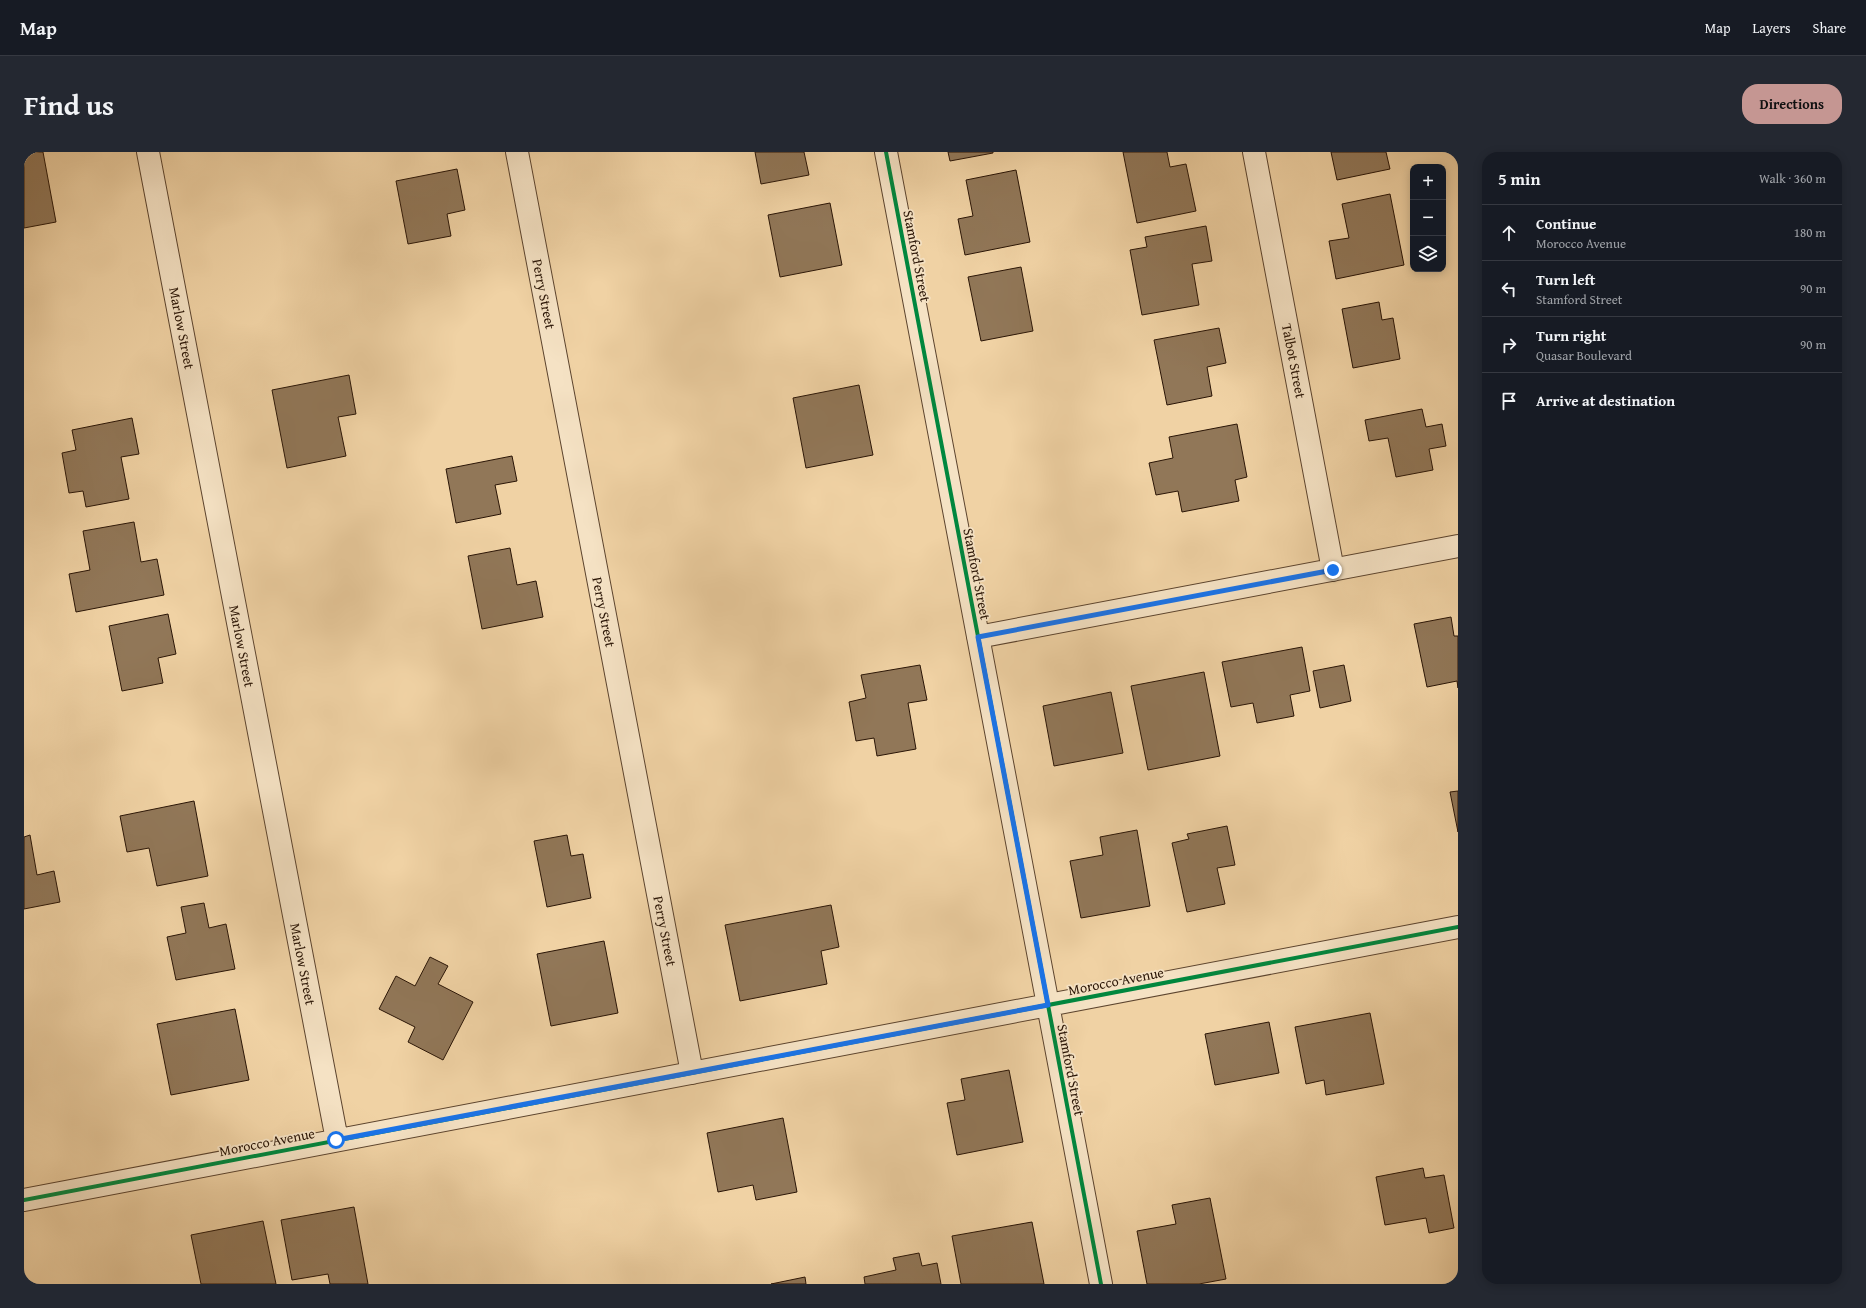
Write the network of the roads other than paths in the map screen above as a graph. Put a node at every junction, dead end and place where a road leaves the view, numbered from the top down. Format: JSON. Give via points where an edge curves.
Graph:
{"nodes":[{"id":1,"x":148,"y":152,"type":"edge"},
{"id":2,"x":517,"y":152,"type":"edge"},
{"id":3,"x":886,"y":152,"type":"edge"},
{"id":4,"x":1254,"y":152,"type":"edge"},
{"id":5,"x":1458,"y":546,"type":"edge"},
{"id":6,"x":1333,"y":570,"type":"junction"},
{"id":7,"x":978,"y":637,"type":"junction"},
{"id":8,"x":1458,"y":927,"type":"edge"},
{"id":9,"x":1048,"y":1005,"type":"junction"},
{"id":10,"x":692,"y":1073,"type":"junction"},
{"id":11,"x":336,"y":1140,"type":"junction"},
{"id":12,"x":24,"y":1200,"type":"edge"},
{"id":13,"x":1101,"y":1284,"type":"edge"}],
"edges":[{"from":1,"to":11,"type":"street","name":"Marlow Street"},
{"from":2,"to":10,"type":"street","name":"Perry Street"},
{"from":3,"to":7,"type":"street","name":"Stamford Street"},
{"from":4,"to":6,"type":"street","name":"Talbot Street"},
{"from":5,"to":6,"type":"street"},
{"from":6,"to":7,"type":"street"},
{"from":7,"to":9,"type":"street","name":"Stamford Street"},
{"from":8,"to":9,"type":"street","name":"Morocco Avenue"},
{"from":9,"to":10,"type":"street","name":"Morocco Avenue"},
{"from":9,"to":13,"type":"street","name":"Stamford Street"},
{"from":10,"to":11,"type":"street","name":"Morocco Avenue"},
{"from":11,"to":12,"type":"street","name":"Morocco Avenue"}]}
